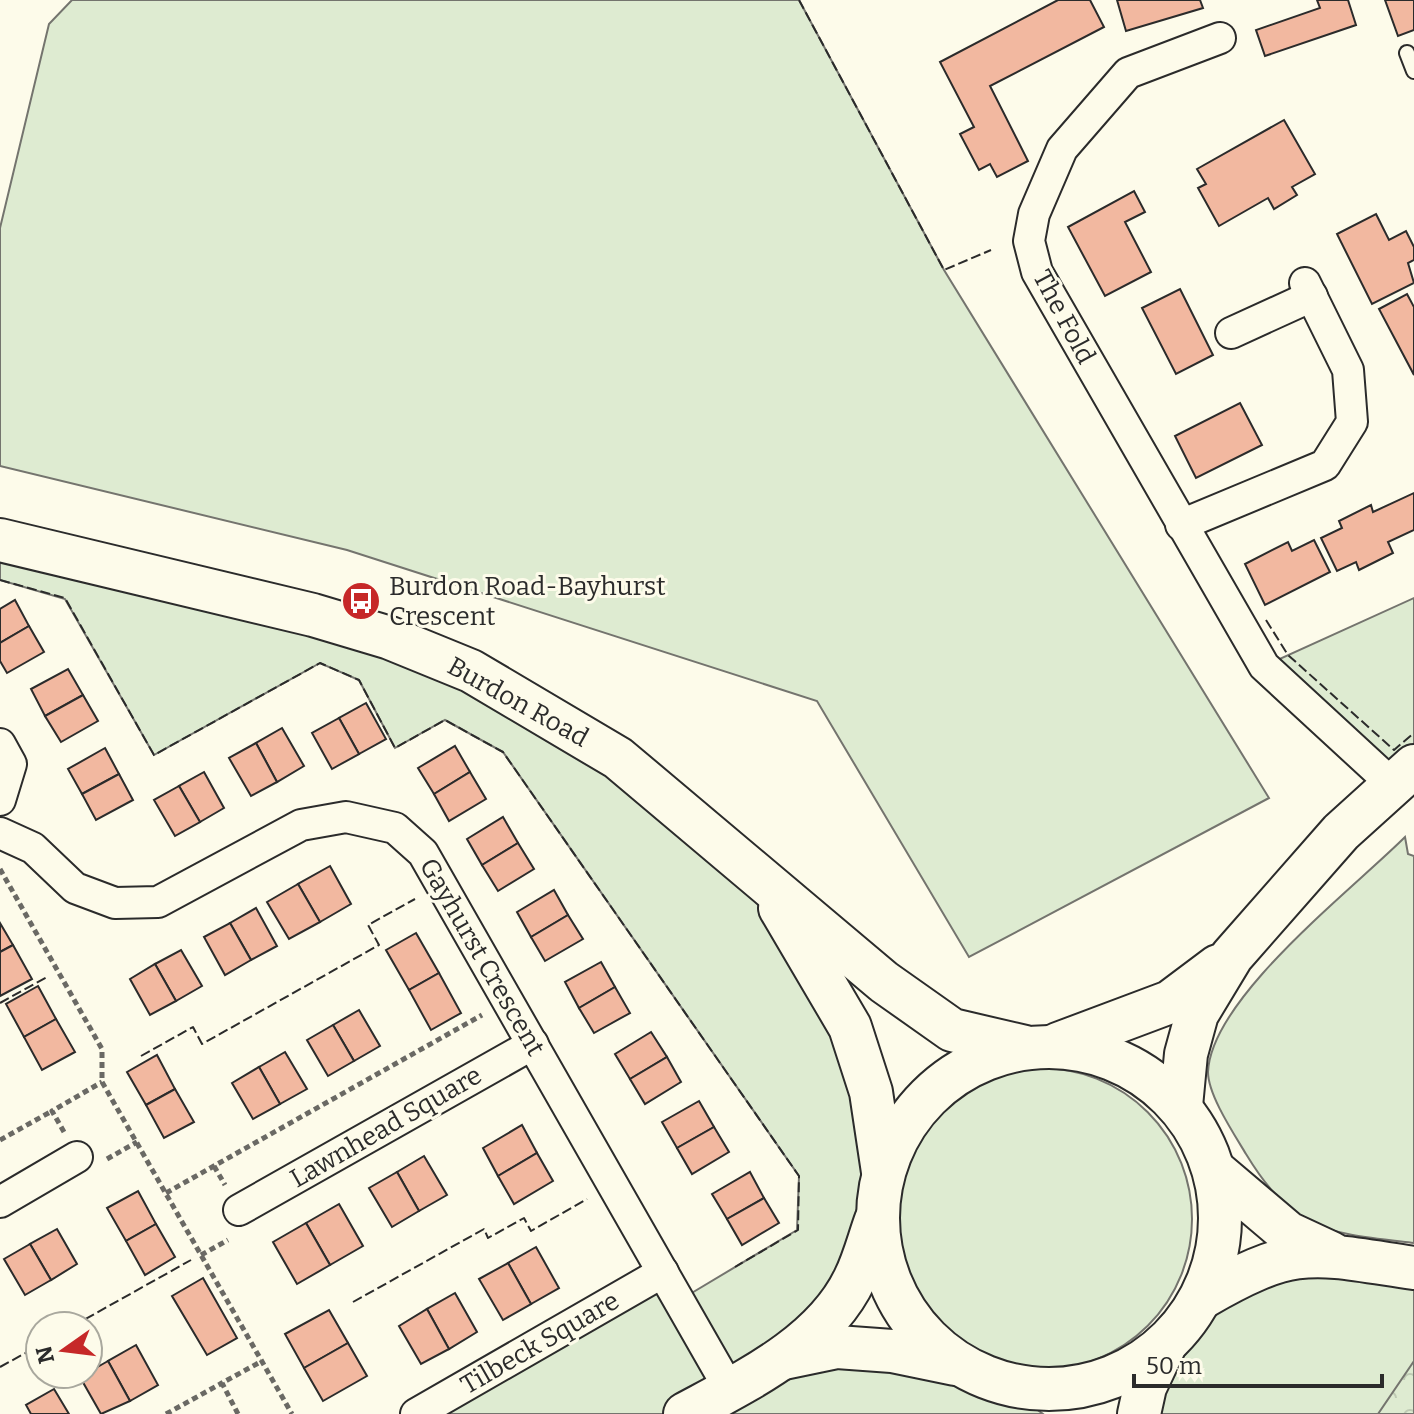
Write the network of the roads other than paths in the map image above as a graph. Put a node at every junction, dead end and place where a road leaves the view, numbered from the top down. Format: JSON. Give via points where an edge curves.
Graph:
{"nodes":[{"id":1,"x":1220,"y":38,"type":"dead end"},
{"id":2,"x":1407,"y":53,"type":"dead end"},
{"id":3,"x":1414,"y":71,"type":"edge"},
{"id":4,"x":1231,"y":333,"type":"dead end"},
{"id":5,"x":1181,"y":525,"type":"junction"},
{"id":6,"x":0,"y":540,"type":"edge"},
{"id":7,"x":0,"y":744,"type":"edge"},
{"id":8,"x":1403,"y":775,"type":"edge"},
{"id":9,"x":0,"y":800,"type":"edge"},
{"id":10,"x":0,"y":833,"type":"edge"},
{"id":11,"x":764,"y":882,"type":"junction"},
{"id":12,"x":1232,"y":956,"type":"junction"},
{"id":13,"x":533,"y":1044,"type":"junction"},
{"id":14,"x":1041,"y":1046,"type":"junction"},
{"id":15,"x":1181,"y":1106,"type":"junction"},
{"id":16,"x":77,"y":1157,"type":"road end"},
{"id":17,"x":883,"y":1172,"type":"junction"},
{"id":18,"x":1216,"y":1172,"type":"junction"},
{"id":19,"x":0,"y":1202,"type":"edge"},
{"id":20,"x":239,"y":1210,"type":"dead end"},
{"id":21,"x":877,"y":1216,"type":"junction"},
{"id":22,"x":1332,"y":1254,"type":"junction"},
{"id":23,"x":1414,"y":1268,"type":"edge"},
{"id":24,"x":663,"y":1272,"type":"junction"},
{"id":25,"x":1203,"y":1297,"type":"junction"},
{"id":26,"x":1164,"y":1347,"type":"junction"},
{"id":27,"x":783,"y":1358,"type":"junction"},
{"id":28,"x":959,"y":1364,"type":"junction"},
{"id":29,"x":1005,"y":1385,"type":"junction"},
{"id":30,"x":730,"y":1390,"type":"junction"},
{"id":31,"x":416,"y":1414,"type":"edge"},
{"id":32,"x":685,"y":1414,"type":"edge"},
{"id":33,"x":1043,"y":1414,"type":"edge"},
{"id":34,"x":1139,"y":1414,"type":"edge"}],
"edges":[{"from":1,"to":5,"type":"street","name":"The Fold","via":[[1128,73],[1062,149],[1034,214],[1029,241],[1037,272]]},
{"from":2,"to":3,"type":"lane"},
{"from":4,"to":5,"type":"street","via":[[1309,289],[1348,370],[1352,422],[1325,465]]},
{"from":5,"to":8,"type":"street","name":"The Fold","via":[[1264,666]]},
{"from":6,"to":11,"type":"main road","name":"Burdon Road","via":[[313,615],[390,638],[471,671],[618,758]]},
{"from":7,"to":9,"type":"street","via":[[11,764]]},
{"from":8,"to":12,"type":"main road","via":[[1341,832]]},
{"from":10,"to":13,"type":"street","name":"Gayhurst Crescent","via":[[33,848],[75,888],[115,903],[158,902],[301,825],[346,817],[395,828],[423,853]]},
{"from":11,"to":14,"type":"main road","name":"Burdon Road","via":[[884,982],[952,1030]]},
{"from":11,"to":17,"type":"main road","name":"Burdon Road","via":[[850,1027],[871,1092]]},
{"from":12,"to":14,"type":"main road","via":[[1170,1002]]},
{"from":12,"to":15,"type":"main road","via":[[1197,1014]]},
{"from":13,"to":20,"type":"street","name":"Lawnhead Square"},
{"from":13,"to":24,"type":"street","name":"Gayhurst Crescent"},
{"from":14,"to":15,"type":"main road","name":"Burdon Road","via":[[1131,1066]]},
{"from":14,"to":17,"type":"main road","name":"Burdon Road","via":[[962,1069],[913,1112]]},
{"from":15,"to":18,"type":"main road","name":"Burdon Road"},
{"from":16,"to":19,"type":"street"},
{"from":17,"to":21,"type":"main road","name":"Burdon Road"},
{"from":18,"to":22,"type":"main road","via":[[1288,1233]]},
{"from":18,"to":25,"type":"main road","name":"Burdon Road","via":[[1221,1236]]},
{"from":21,"to":27,"type":"main road","via":[[855,1280],[827,1319]]},
{"from":21,"to":28,"type":"main road","name":"Burdon Road","via":[[880,1251],[908,1316]]},
{"from":22,"to":23,"type":"main road"},
{"from":22,"to":25,"type":"main road","via":[[1293,1255],[1252,1269]]},
{"from":24,"to":30,"type":"street","name":"Gayhurst Crescent"},
{"from":24,"to":31,"type":"street","name":"Tilbeck Square"},
{"from":25,"to":26,"type":"main road","name":"Burdon Road"},
{"from":26,"to":29,"type":"main road","name":"Burdon Road","via":[[1129,1371],[1089,1386],[1047,1390]]},
{"from":26,"to":34,"type":"main road"},
{"from":27,"to":28,"type":"main road","via":[[837,1347]]},
{"from":27,"to":30,"type":"main road"},
{"from":28,"to":29,"type":"main road","name":"Burdon Road"},
{"from":29,"to":33,"type":"main road"},
{"from":30,"to":32,"type":"main road"}]}
